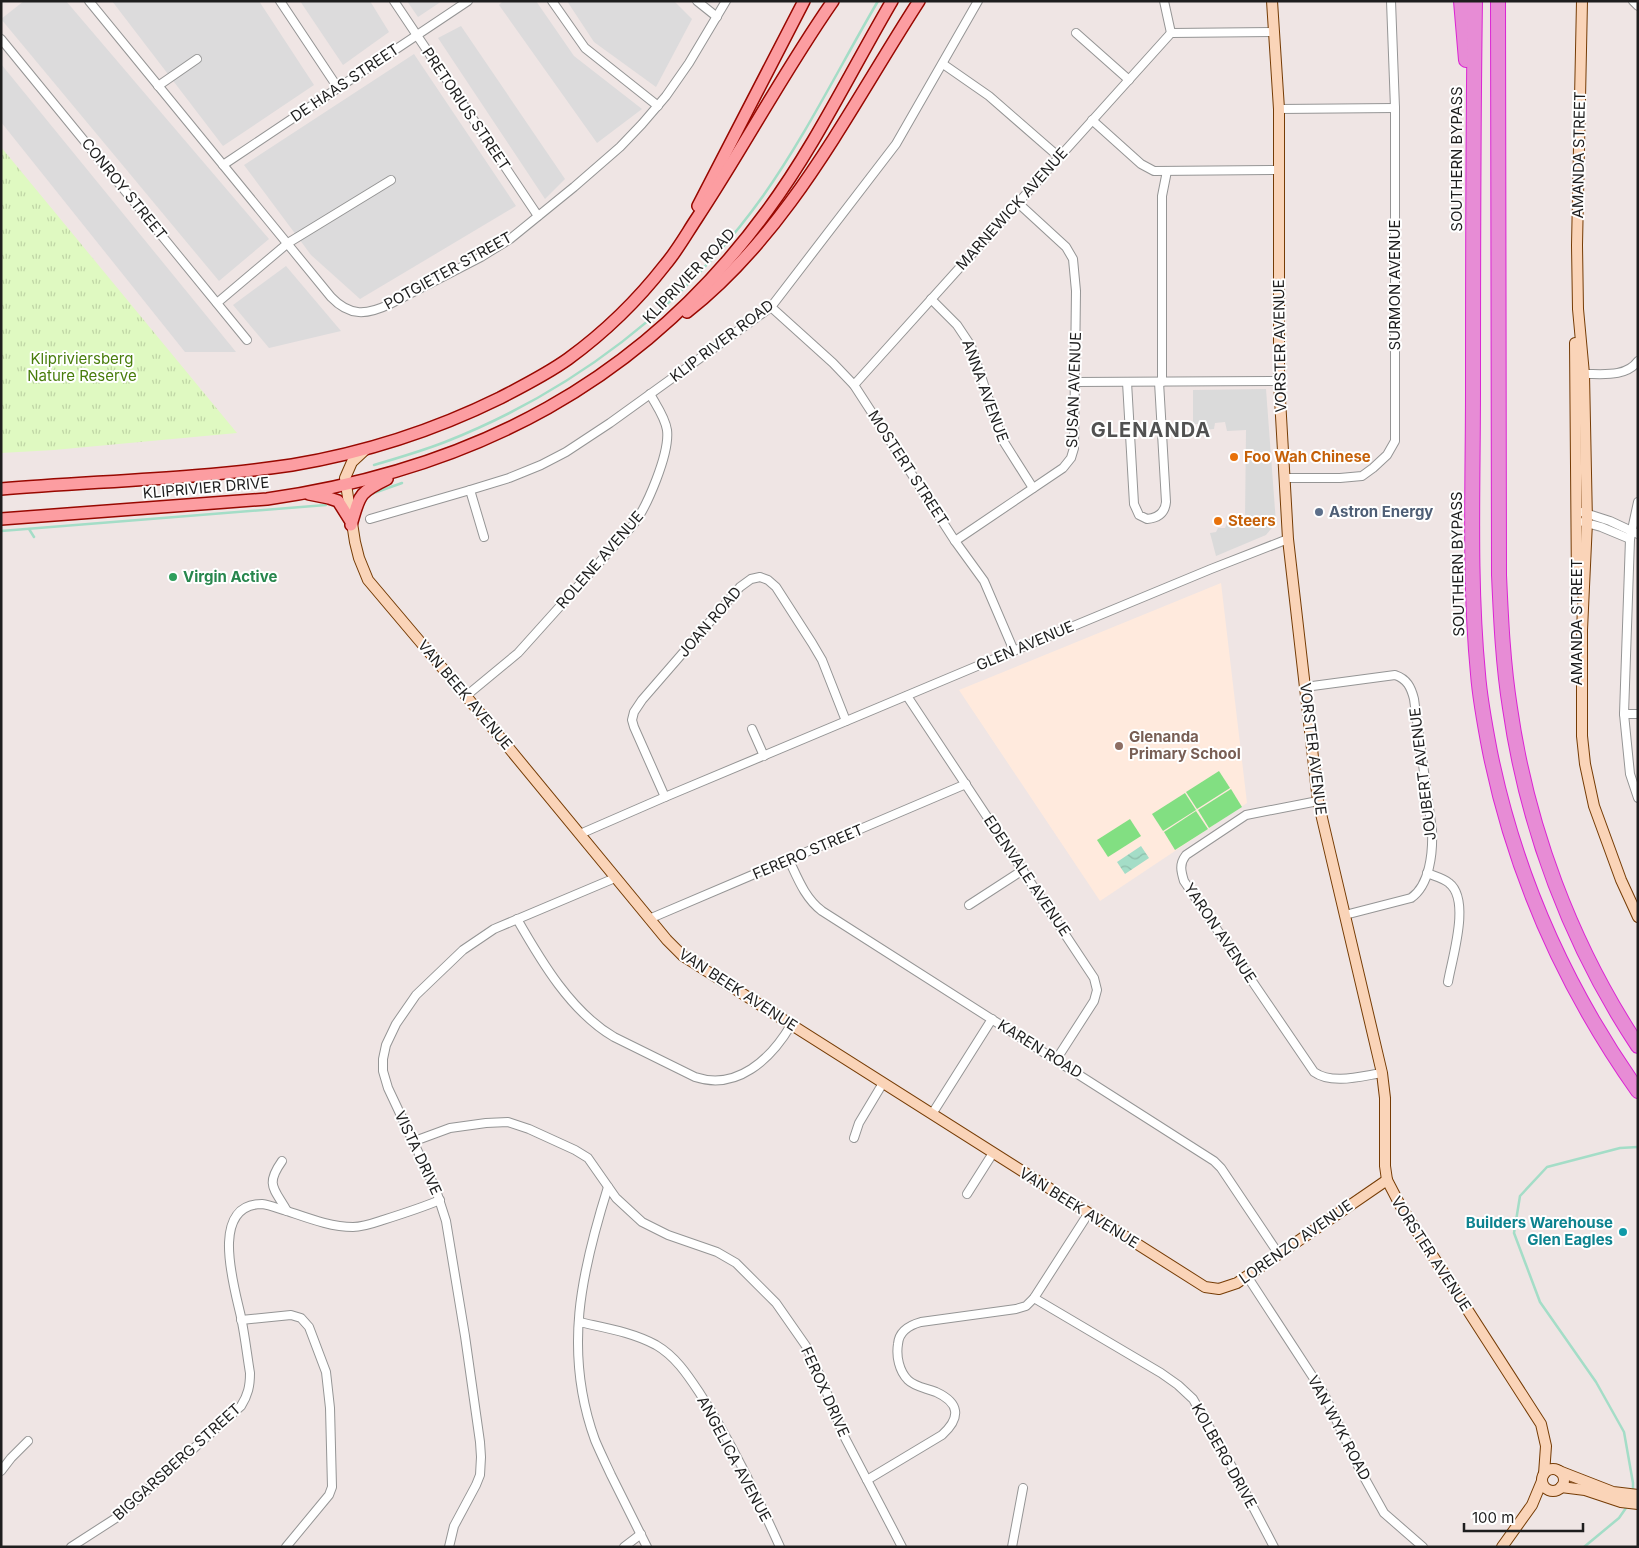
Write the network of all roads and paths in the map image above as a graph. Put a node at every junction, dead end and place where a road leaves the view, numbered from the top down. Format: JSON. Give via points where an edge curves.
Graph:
{"nodes":[{"id":1,"x":89,"y":1,"type":"edge"},
{"id":2,"x":280,"y":1,"type":"edge"},
{"id":3,"x":394,"y":1,"type":"edge"},
{"id":4,"x":468,"y":1,"type":"edge"},
{"id":5,"x":552,"y":1,"type":"edge"},
{"id":6,"x":697,"y":1,"type":"edge"},
{"id":7,"x":726,"y":1,"type":"edge"},
{"id":8,"x":804,"y":1,"type":"edge"},
{"id":9,"x":833,"y":1,"type":"edge"},
{"id":10,"x":892,"y":1,"type":"edge"},
{"id":11,"x":919,"y":1,"type":"edge"},
{"id":12,"x":978,"y":1,"type":"edge"},
{"id":13,"x":1164,"y":1,"type":"edge"},
{"id":14,"x":1272,"y":1,"type":"edge"},
{"id":15,"x":1391,"y":1,"type":"edge"},
{"id":16,"x":1461,"y":1,"type":"edge"},
{"id":17,"x":1475,"y":1,"type":"edge"},
{"id":18,"x":1498,"y":1,"type":"edge"},
{"id":19,"x":1504,"y":1,"type":"edge"},
{"id":20,"x":1582,"y":1,"type":"edge"},
{"id":21,"x":1633,"y":1,"type":"edge"},
{"id":22,"x":1638,"y":6,"type":"edge"},
{"id":23,"x":717,"y":17,"type":"junction"},
{"id":24,"x":1498,"y":24,"type":"junction"},
{"id":25,"x":1171,"y":32,"type":"junction"},
{"id":26,"x":1274,"y":32,"type":"junction"},
{"id":27,"x":1076,"y":33,"type":"dead end"},
{"id":28,"x":417,"y":35,"type":"junction"},
{"id":29,"x":1,"y":39,"type":"edge"},
{"id":30,"x":197,"y":59,"type":"dead end"},
{"id":31,"x":943,"y":64,"type":"junction"},
{"id":32,"x":1129,"y":80,"type":"junction"},
{"id":33,"x":158,"y":86,"type":"junction"},
{"id":34,"x":338,"y":88,"type":"junction"},
{"id":35,"x":658,"y":106,"type":"junction"},
{"id":36,"x":1279,"y":108,"type":"junction"},
{"id":37,"x":1395,"y":108,"type":"junction"},
{"id":38,"x":1092,"y":120,"type":"junction"},
{"id":39,"x":1473,"y":140,"type":"junction"},
{"id":40,"x":1058,"y":157,"type":"junction"},
{"id":41,"x":223,"y":165,"type":"junction"},
{"id":42,"x":1279,"y":170,"type":"junction"},
{"id":43,"x":1167,"y":172,"type":"junction"},
{"id":44,"x":391,"y":180,"type":"dead end"},
{"id":45,"x":1018,"y":203,"type":"junction"},
{"id":46,"x":538,"y":216,"type":"junction"},
{"id":47,"x":682,"y":240,"type":"junction"},
{"id":48,"x":288,"y":243,"type":"junction"},
{"id":49,"x":931,"y":299,"type":"junction"},
{"id":50,"x":216,"y":303,"type":"junction"},
{"id":51,"x":772,"y":307,"type":"junction"},
{"id":52,"x":662,"y":327,"type":"junction"},
{"id":53,"x":247,"y":340,"type":"dead end"},
{"id":54,"x":1638,"y":361,"type":"edge"},
{"id":55,"x":1579,"y":374,"type":"junction"},
{"id":56,"x":1279,"y":381,"type":"junction"},
{"id":57,"x":1075,"y":382,"type":"junction"},
{"id":58,"x":1127,"y":382,"type":"junction"},
{"id":59,"x":1160,"y":382,"type":"junction"},
{"id":60,"x":854,"y":385,"type":"junction"},
{"id":61,"x":650,"y":394,"type":"junction"},
{"id":62,"x":367,"y":449,"type":"junction"},
{"id":63,"x":411,"y":467,"type":"junction"},
{"id":64,"x":1284,"y":478,"type":"junction"},
{"id":65,"x":345,"y":484,"type":"junction"},
{"id":66,"x":1033,"y":488,"type":"junction"},
{"id":67,"x":1,"y":489,"type":"edge"},
{"id":68,"x":470,"y":490,"type":"junction"},
{"id":69,"x":305,"y":493,"type":"junction"},
{"id":70,"x":1638,"y":502,"type":"edge"},
{"id":71,"x":1582,"y":517,"type":"junction"},
{"id":72,"x":1,"y":519,"type":"edge"},
{"id":73,"x":370,"y":519,"type":"dead end"},
{"id":74,"x":351,"y":522,"type":"junction"},
{"id":75,"x":1633,"y":535,"type":"edge"},
{"id":76,"x":484,"y":537,"type":"dead end"},
{"id":77,"x":1288,"y":539,"type":"junction"},
{"id":78,"x":955,"y":541,"type":"junction"},
{"id":79,"x":1579,"y":648,"type":"junction"},
{"id":80,"x":1014,"y":651,"type":"junction"},
{"id":81,"x":1305,"y":687,"type":"junction"},
{"id":82,"x":466,"y":696,"type":"junction"},
{"id":83,"x":907,"y":696,"type":"junction"},
{"id":84,"x":1624,"y":714,"type":"junction"},
{"id":85,"x":1638,"y":714,"type":"edge"},
{"id":86,"x":846,"y":721,"type":"junction"},
{"id":87,"x":752,"y":729,"type":"dead end"},
{"id":88,"x":764,"y":756,"type":"junction"},
{"id":89,"x":966,"y":784,"type":"junction"},
{"id":90,"x":1636,"y":789,"type":"edge"},
{"id":91,"x":665,"y":797,"type":"junction"},
{"id":92,"x":1638,"y":798,"type":"edge"},
{"id":93,"x":1318,"y":801,"type":"junction"},
{"id":94,"x":580,"y":834,"type":"junction"},
{"id":95,"x":789,"y":860,"type":"junction"},
{"id":96,"x":1023,"y":870,"type":"junction"},
{"id":97,"x":1427,"y":873,"type":"junction"},
{"id":98,"x":615,"y":878,"type":"junction"},
{"id":99,"x":969,"y":904,"type":"dead end"},
{"id":100,"x":1345,"y":915,"type":"junction"},
{"id":101,"x":1638,"y":917,"type":"edge"},
{"id":102,"x":517,"y":919,"type":"junction"},
{"id":103,"x":649,"y":919,"type":"junction"},
{"id":104,"x":1638,"y":925,"type":"edge"},
{"id":105,"x":1448,"y":982,"type":"dead end"},
{"id":106,"x":992,"y":1019,"type":"junction"},
{"id":107,"x":791,"y":1025,"type":"junction"},
{"id":108,"x":1638,"y":1046,"type":"edge"},
{"id":109,"x":1056,"y":1060,"type":"junction"},
{"id":110,"x":1382,"y":1073,"type":"junction"},
{"id":111,"x":883,"y":1083,"type":"junction"},
{"id":112,"x":1638,"y":1091,"type":"edge"},
{"id":113,"x":932,"y":1114,"type":"junction"},
{"id":114,"x":854,"y":1138,"type":"dead end"},
{"id":115,"x":412,"y":1142,"type":"junction"},
{"id":116,"x":993,"y":1153,"type":"junction"},
{"id":117,"x":282,"y":1161,"type":"dead end"},
{"id":118,"x":1387,"y":1180,"type":"junction"},
{"id":119,"x":608,"y":1187,"type":"junction"},
{"id":120,"x":967,"y":1194,"type":"dead end"},
{"id":121,"x":440,"y":1200,"type":"junction"},
{"id":122,"x":287,"y":1211,"type":"junction"},
{"id":123,"x":1088,"y":1214,"type":"junction"},
{"id":124,"x":1278,"y":1253,"type":"junction"},
{"id":125,"x":1247,"y":1276,"type":"junction"},
{"id":126,"x":1200,"y":1284,"type":"joint"},
{"id":127,"x":1034,"y":1298,"type":"junction"},
{"id":128,"x":241,"y":1320,"type":"junction"},
{"id":129,"x":580,"y":1322,"type":"junction"},
{"id":130,"x":28,"y":1441,"type":"dead end"},
{"id":131,"x":1546,"y":1446,"type":"junction"},
{"id":132,"x":1558,"y":1470,"type":"junction"},
{"id":133,"x":1,"y":1471,"type":"edge"},
{"id":134,"x":1543,"y":1477,"type":"junction"},
{"id":135,"x":867,"y":1480,"type":"junction"},
{"id":136,"x":1023,"y":1488,"type":"dead end"},
{"id":137,"x":1557,"y":1488,"type":"junction"},
{"id":138,"x":1638,"y":1495,"type":"edge"},
{"id":139,"x":1622,"y":1498,"type":"junction"},
{"id":140,"x":1638,"y":1504,"type":"edge"},
{"id":141,"x":1532,"y":1505,"type":"junction"},
{"id":142,"x":641,"y":1534,"type":"junction"},
{"id":143,"x":71,"y":1547,"type":"edge"},
{"id":144,"x":286,"y":1547,"type":"edge"},
{"id":145,"x":449,"y":1547,"type":"edge"},
{"id":146,"x":624,"y":1547,"type":"edge"},
{"id":147,"x":646,"y":1547,"type":"edge"},
{"id":148,"x":780,"y":1547,"type":"edge"},
{"id":149,"x":902,"y":1547,"type":"edge"},
{"id":150,"x":1012,"y":1547,"type":"edge"},
{"id":151,"x":1274,"y":1547,"type":"edge"},
{"id":152,"x":1423,"y":1547,"type":"edge"},
{"id":153,"x":1502,"y":1547,"type":"edge"}],
"edges":[{"from":1,"to":33,"type":"street","name":"POTGIETER STREET"},
{"from":2,"to":34,"type":"street"},
{"from":3,"to":28,"type":"street","name":"PRETORIUS STREET"},
{"from":4,"to":28,"type":"street","name":"DE HAAS STREET"},
{"from":5,"to":35,"type":"street","via":[[585,48]]},
{"from":6,"to":23,"type":"street"},
{"from":7,"to":23,"type":"street","name":"POTGIETER STREET"},
{"from":8,"to":47,"type":"main road"},
{"from":9,"to":47,"type":"main road","name":"KLIPRIVIER ROAD"},
{"from":10,"to":52,"type":"main road","name":"KLIPRIVIER ROAD","via":[[768,210],[703,287]]},
{"from":11,"to":52,"type":"main road","via":[[790,202],[720,283],[681,316]]},
{"from":12,"to":31,"type":"street","name":"KLIP RIVER ROAD"},
{"from":13,"to":25,"type":"street"},
{"from":14,"to":26,"type":"street","name":"VORSTER AVENUE"},
{"from":15,"to":37,"type":"street","name":"SURMON AVENUE"},
{"from":16,"to":39,"type":"highway"},
{"from":17,"to":39,"type":"highway","name":"SOUTHERN BYPASS"},
{"from":18,"to":24,"type":"highway"},
{"from":19,"to":24,"type":"highway"},
{"from":20,"to":55,"type":"street","name":"AMANDA STREET"},
{"from":21,"to":22,"type":"street"},
{"from":23,"to":35,"type":"street","name":"POTGIETER STREET"},
{"from":24,"to":108,"type":"highway","via":[[1499,575],[1510,709],[1528,796],[1549,868],[1590,964]]},
{"from":25,"to":26,"type":"street"},
{"from":25,"to":32,"type":"street","name":"MARNEWICK AVENUE"},
{"from":26,"to":36,"type":"street","name":"VORSTER AVENUE"},
{"from":27,"to":32,"type":"street"},
{"from":28,"to":34,"type":"street","name":"DE HAAS STREET"},
{"from":28,"to":46,"type":"street","name":"PRETORIUS STREET"},
{"from":29,"to":50,"type":"street","name":"CONROY STREET"},
{"from":30,"to":33,"type":"street"},
{"from":31,"to":40,"type":"street","via":[[989,96]]},
{"from":31,"to":51,"type":"street","name":"KLIP RIVER ROAD","via":[[904,132]]},
{"from":32,"to":38,"type":"street","name":"MARNEWICK AVENUE"},
{"from":33,"to":41,"type":"street","name":"POTGIETER STREET"},
{"from":34,"to":41,"type":"street","name":"DE HAAS STREET"},
{"from":35,"to":46,"type":"street","name":"POTGIETER STREET","via":[[620,147]]},
{"from":36,"to":37,"type":"street"},
{"from":36,"to":42,"type":"street","name":"VORSTER AVENUE"},
{"from":37,"to":64,"type":"street","name":"SURMON AVENUE","via":[[1394,445],[1362,476]]},
{"from":38,"to":40,"type":"street","name":"MARNEWICK AVENUE"},
{"from":38,"to":43,"type":"street","via":[[1145,167]]},
{"from":39,"to":112,"type":"highway","name":"SOUTHERN BYPASS","via":[[1473,576],[1478,676],[1485,723],[1503,808],[1549,939],[1595,1027]]},
{"from":40,"to":45,"type":"street","name":"MARNEWICK AVENUE"},
{"from":41,"to":48,"type":"street","name":"POTGIETER STREET"},
{"from":42,"to":43,"type":"street"},
{"from":42,"to":56,"type":"street","name":"VORSTER AVENUE"},
{"from":43,"to":59,"type":"street","via":[[1162,196]]},
{"from":44,"to":48,"type":"street"},
{"from":45,"to":49,"type":"street","name":"MARNEWICK AVENUE"},
{"from":45,"to":57,"type":"street","name":"SUSAN AVENUE","via":[[1066,247],[1073,259]]},
{"from":46,"to":48,"type":"street","name":"POTGIETER STREET","via":[[481,257],[367,313],[338,305]]},
{"from":47,"to":62,"type":"main road","name":"KLIPRIVIER ROAD","via":[[668,262],[629,307],[567,360],[480,408]]},
{"from":48,"to":50,"type":"street"},
{"from":49,"to":60,"type":"street","name":"MARNEWICK AVENUE"},
{"from":49,"to":66,"type":"street","name":"ANNA AVENUE","via":[[967,337],[1002,439]]},
{"from":50,"to":53,"type":"street","name":"CONROY STREET"},
{"from":51,"to":60,"type":"street","name":"MOSTERT STREET"},
{"from":51,"to":61,"type":"street","name":"KLIP RIVER ROAD"},
{"from":52,"to":63,"type":"main road","name":"KLIPRIVIER ROAD","via":[[621,361],[553,405],[476,444]]},
{"from":54,"to":55,"type":"street","via":[[1622,372]]},
{"from":55,"to":71,"type":"street","name":"AMANDA STREET"},
{"from":56,"to":59,"type":"street"},
{"from":56,"to":64,"type":"street","name":"VORSTER AVENUE"},
{"from":57,"to":58,"type":"street"},
{"from":57,"to":66,"type":"street","name":"SUSAN AVENUE","via":[[1075,441],[1071,458],[1063,468]]},
{"from":58,"to":59,"type":"street"},
{"from":58,"to":59,"type":"street","via":[[1134,504],[1139,515],[1152,518],[1162,513],[1166,502]]},
{"from":60,"to":78,"type":"street","name":"MOSTERT STREET"},
{"from":61,"to":68,"type":"street","name":"KLIP RIVER ROAD","via":[[587,439],[541,465]]},
{"from":61,"to":82,"type":"street","name":"ROLENE AVENUE","via":[[665,421],[667,441],[643,511],[518,653]]},
{"from":62,"to":65,"type":"street","name":"VAN BEEK AVENUE","via":[[349,467]]},
{"from":62,"to":67,"type":"main road","name":"KLIPRIVIER DRIVE","via":[[251,470]]},
{"from":63,"to":65,"type":"main road","name":"KLIPRIVIER DRIVE"},
{"from":63,"to":74,"type":"main road","via":[[364,491]]},
{"from":64,"to":77,"type":"street","name":"VORSTER AVENUE"},
{"from":65,"to":69,"type":"main road","name":"KLIPRIVIER DRIVE"},
{"from":65,"to":74,"type":"street","name":"VAN BEEK AVENUE"},
{"from":66,"to":78,"type":"street","name":"SUSAN AVENUE"},
{"from":68,"to":73,"type":"street","name":"KLIP RIVER ROAD"},
{"from":68,"to":76,"type":"street"},
{"from":69,"to":72,"type":"main road","name":"KLIPRIVIER DRIVE"},
{"from":69,"to":74,"type":"main road","via":[[338,501]]},
{"from":70,"to":75,"type":"street"},
{"from":71,"to":75,"type":"street","via":[[1610,521]]},
{"from":71,"to":79,"type":"street","name":"AMANDA STREET"},
{"from":74,"to":82,"type":"street","name":"VAN BEEK AVENUE","via":[[368,580]]},
{"from":75,"to":84,"type":"street"},
{"from":77,"to":80,"type":"street","name":"GLEN AVENUE"},
{"from":77,"to":81,"type":"street","name":"VORSTER AVENUE"},
{"from":78,"to":80,"type":"street","name":"MOSTERT STREET","via":[[987,587]]},
{"from":79,"to":101,"type":"street","name":"AMANDA STREET","via":[[1582,736],[1588,785],[1621,880]]},
{"from":79,"to":104,"type":"street","name":"AMANDA STREET","via":[[1576,726],[1585,788],[1620,887]]},
{"from":80,"to":83,"type":"street","name":"GLEN AVENUE"},
{"from":81,"to":93,"type":"street","name":"VORSTER AVENUE"},
{"from":81,"to":97,"type":"street","name":"JOUBERT AVENUE","via":[[1391,675],[1399,676],[1409,684],[1414,699],[1432,830]]},
{"from":82,"to":94,"type":"street","name":"VAN BEEK AVENUE"},
{"from":83,"to":86,"type":"street","name":"GLEN AVENUE"},
{"from":83,"to":89,"type":"street","name":"EDENVALE AVENUE"},
{"from":84,"to":85,"type":"street"},
{"from":84,"to":90,"type":"street","via":[[1630,774]]},
{"from":86,"to":88,"type":"street","name":"GLEN AVENUE"},
{"from":86,"to":91,"type":"street","name":"JOAN ROAD","via":[[817,651],[781,595],[768,580],[760,577],[746,581],[634,712],[634,726]]},
{"from":87,"to":88,"type":"street"},
{"from":88,"to":91,"type":"street","name":"GLEN AVENUE"},
{"from":89,"to":95,"type":"street","name":"FERERO STREET"},
{"from":89,"to":96,"type":"street","name":"EDENVALE AVENUE"},
{"from":90,"to":92,"type":"street"},
{"from":91,"to":94,"type":"street","name":"GLEN AVENUE"},
{"from":93,"to":100,"type":"street","name":"VORSTER AVENUE"},
{"from":93,"to":110,"type":"street","name":"YARON AVENUE","via":[[1246,815],[1186,855],[1181,864],[1182,875],[1314,1072],[1336,1078]]},
{"from":94,"to":98,"type":"street","name":"VAN BEEK AVENUE"},
{"from":95,"to":103,"type":"street","name":"FERERO STREET"},
{"from":95,"to":106,"type":"street","name":"KAREN ROAD","via":[[815,906]]},
{"from":96,"to":99,"type":"street"},
{"from":96,"to":109,"type":"street","name":"EDENVALE AVENUE","via":[[1091,971],[1096,984],[1094,1001]]},
{"from":97,"to":100,"type":"street","name":"JOUBERT AVENUE","via":[[1422,888],[1411,898]]},
{"from":97,"to":105,"type":"street","via":[[1448,882],[1459,902],[1460,916]]},
{"from":98,"to":102,"type":"street","name":"VISTA DRIVE"},
{"from":98,"to":103,"type":"street","name":"VAN BEEK AVENUE"},
{"from":100,"to":110,"type":"street","name":"VORSTER AVENUE"},
{"from":102,"to":107,"type":"street","via":[[544,965],[595,1024],[695,1078],[721,1081],[748,1070],[771,1054]]},
{"from":102,"to":115,"type":"street","name":"VISTA DRIVE","via":[[484,934],[463,950],[416,995],[390,1037],[382,1059],[383,1071]]},
{"from":103,"to":107,"type":"street","name":"VAN BEEK AVENUE","via":[[683,956]]},
{"from":106,"to":109,"type":"street","name":"KAREN ROAD"},
{"from":106,"to":113,"type":"street"},
{"from":107,"to":111,"type":"street","name":"VAN BEEK AVENUE"},
{"from":109,"to":124,"type":"street","name":"KAREN ROAD","via":[[1214,1161],[1222,1168]]},
{"from":110,"to":118,"type":"street","name":"VORSTER AVENUE"},
{"from":111,"to":113,"type":"street","name":"VAN BEEK AVENUE"},
{"from":111,"to":114,"type":"street","via":[[859,1123]]},
{"from":113,"to":116,"type":"street","name":"VAN BEEK AVENUE"},
{"from":115,"to":119,"type":"street","name":"FEROX DRIVE","via":[[450,1128],[508,1122],[585,1156]]},
{"from":115,"to":121,"type":"street","name":"VISTA DRIVE"},
{"from":116,"to":120,"type":"street"},
{"from":116,"to":123,"type":"street","name":"VAN BEEK AVENUE"},
{"from":117,"to":122,"type":"street","via":[[272,1184]]},
{"from":118,"to":124,"type":"street","name":"LORENZO AVENUE"},
{"from":118,"to":131,"type":"street","name":"VORSTER AVENUE","via":[[1538,1420]]},
{"from":119,"to":129,"type":"street","via":[[584,1273]]},
{"from":119,"to":135,"type":"street","name":"FEROX DRIVE","via":[[628,1210],[653,1229],[731,1259],[776,1302],[813,1360],[844,1436]]},
{"from":121,"to":122,"type":"street","via":[[353,1227]]},
{"from":121,"to":145,"type":"street","name":"VISTA DRIVE","via":[[459,1298],[481,1457],[480,1475],[454,1526]]},
{"from":122,"to":128,"type":"street","name":"BIGGARSBERG STREET","via":[[262,1204],[240,1213],[234,1221],[228,1238],[232,1280]]},
{"from":123,"to":126,"type":"street","name":"VAN BEEK AVENUE"},
{"from":123,"to":127,"type":"street"},
{"from":124,"to":125,"type":"street","name":"LORENZO AVENUE"},
{"from":125,"to":126,"type":"street","name":"LORENZO AVENUE","via":[[1224,1288]]},
{"from":125,"to":152,"type":"street","name":"VAN WYK ROAD","via":[[1324,1394],[1382,1509]]},
{"from":127,"to":135,"type":"street","via":[[1026,1306],[1016,1309],[921,1322],[904,1330],[898,1339],[897,1350],[898,1362],[906,1379],[951,1403],[955,1408],[954,1420],[942,1435]]},
{"from":127,"to":151,"type":"street","name":"KOLBERG DRIVE","via":[[1161,1373],[1193,1399]]},
{"from":128,"to":143,"type":"street","name":"BIGGARSBERG STREET","via":[[250,1373],[250,1386],[241,1406],[116,1518]]},
{"from":128,"to":144,"type":"street","via":[[291,1315],[301,1318],[312,1332],[326,1372],[332,1487]]},
{"from":129,"to":142,"type":"street","via":[[578,1363],[588,1416],[596,1442]]},
{"from":129,"to":148,"type":"street","name":"ANGELICA AVENUE","via":[[641,1338],[664,1351],[681,1367],[726,1437]]},
{"from":130,"to":133,"type":"street"},
{"from":131,"to":132,"type":"street","name":"VORSTER AVENUE"},
{"from":131,"to":134,"type":"street","name":"VORSTER AVENUE"},
{"from":132,"to":134,"type":"street","via":[[1550,1469]]},
{"from":132,"to":137,"type":"street","name":"VORSTER AVENUE","via":[[1564,1479]]},
{"from":132,"to":139,"type":"street"},
{"from":134,"to":137,"type":"street","via":[[1546,1488]]},
{"from":134,"to":141,"type":"street","name":"VORSTER AVENUE"},
{"from":135,"to":149,"type":"street","name":"FEROX DRIVE"},
{"from":136,"to":150,"type":"street"},
{"from":137,"to":139,"type":"street"},
{"from":137,"to":141,"type":"street","name":"VORSTER AVENUE"},
{"from":138,"to":139,"type":"street"},
{"from":139,"to":140,"type":"street"},
{"from":141,"to":153,"type":"street","name":"VORSTER AVENUE"},
{"from":142,"to":146,"type":"street"},
{"from":142,"to":147,"type":"street"}]}
